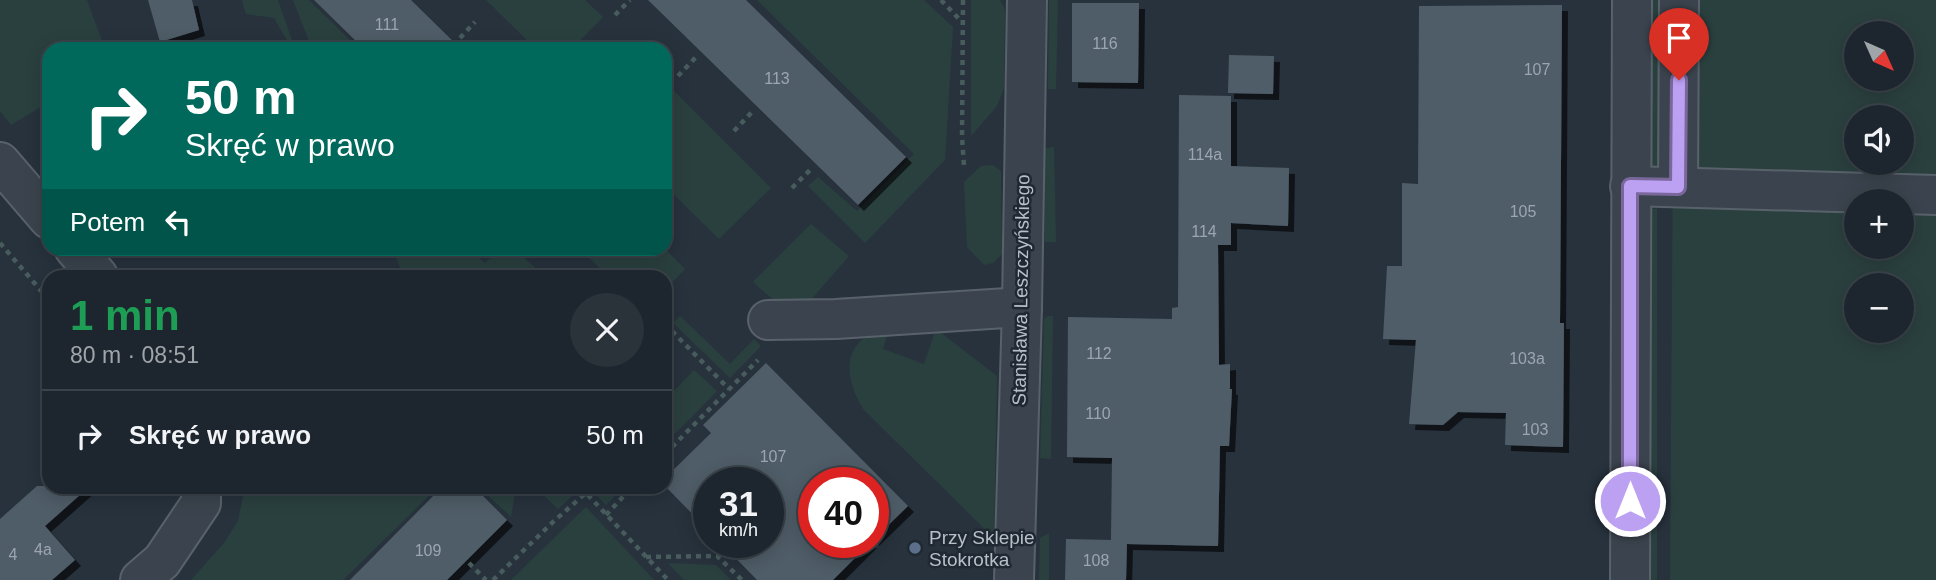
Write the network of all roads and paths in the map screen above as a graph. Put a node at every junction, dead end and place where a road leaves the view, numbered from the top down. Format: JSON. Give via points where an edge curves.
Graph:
{"nodes":[{"id":1,"x":630,"y":0,"type":"edge"},
{"id":2,"x":941,"y":0,"type":"edge"},
{"id":3,"x":963,"y":0,"type":"edge"},
{"id":4,"x":1027,"y":0,"type":"edge"},
{"id":5,"x":1632,"y":0,"type":"edge"},
{"id":6,"x":1679,"y":0,"type":"edge"},
{"id":7,"x":615,"y":15,"type":"dead end"},
{"id":8,"x":475,"y":22,"type":"dead end"},
{"id":9,"x":963,"y":23,"type":"junction"},
{"id":10,"x":460,"y":38,"type":"dead end"},
{"id":11,"x":698,"y":55,"type":"dead end"},
{"id":12,"x":678,"y":76,"type":"dead end"},
{"id":13,"x":752,"y":113,"type":"dead end"},
{"id":14,"x":734,"y":131,"type":"dead end"},
{"id":15,"x":0,"y":162,"type":"edge"},
{"id":16,"x":964,"y":166,"type":"dead end"},
{"id":17,"x":810,"y":170,"type":"dead end"},
{"id":18,"x":1630,"y":186,"type":"junction"},
{"id":19,"x":1678,"y":187,"type":"junction"},
{"id":20,"x":792,"y":188,"type":"dead end"},
{"id":21,"x":1936,"y":195,"type":"edge"},
{"id":22,"x":42,"y":211,"type":"edge"},
{"id":23,"x":0,"y":243,"type":"edge"},
{"id":24,"x":81,"y":256,"type":"edge"},
{"id":25,"x":92,"y":270,"type":"edge"},
{"id":26,"x":42,"y":292,"type":"edge"},
{"id":27,"x":1023,"y":307,"type":"junction"},
{"id":28,"x":768,"y":320,"type":"joint"},
{"id":29,"x":672,"y":331,"type":"edge"},
{"id":30,"x":729,"y":389,"type":"junction"},
{"id":31,"x":672,"y":447,"type":"edge"},
{"id":32,"x":201,"y":494,"type":"edge"},
{"id":33,"x":585,"y":494,"type":"edge"},
{"id":34,"x":587,"y":494,"type":"edge"},
{"id":35,"x":626,"y":494,"type":"edge"},
{"id":36,"x":606,"y":514,"type":"junction"},
{"id":37,"x":646,"y":557,"type":"junction"},
{"id":38,"x":469,"y":563,"type":"dead end"},
{"id":39,"x":151,"y":570,"type":"edge"},
{"id":40,"x":486,"y":580,"type":"edge"},
{"id":41,"x":493,"y":580,"type":"edge"},
{"id":42,"x":668,"y":580,"type":"edge"},
{"id":43,"x":742,"y":580,"type":"edge"},
{"id":44,"x":1014,"y":580,"type":"edge"},
{"id":45,"x":1630,"y":580,"type":"edge"}],
"edges":[{"from":1,"to":7,"type":"path"},
{"from":2,"to":9,"type":"path"},
{"from":3,"to":9,"type":"path"},
{"from":4,"to":27,"type":"street","name":"Stanisława Leszczyńskiego"},
{"from":5,"to":18,"type":"street"},
{"from":6,"to":19,"type":"street"},
{"from":8,"to":10,"type":"path"},
{"from":9,"to":16,"type":"path"},
{"from":11,"to":12,"type":"path"},
{"from":13,"to":14,"type":"path"},
{"from":15,"to":22,"type":"street"},
{"from":17,"to":20,"type":"path"},
{"from":18,"to":19,"type":"street"},
{"from":18,"to":45,"type":"street"},
{"from":19,"to":21,"type":"street"},
{"from":23,"to":26,"type":"path"},
{"from":24,"to":25,"type":"street"},
{"from":27,"to":28,"type":"street"},
{"from":27,"to":44,"type":"street","name":"Stanisława Leszczyńskiego"},
{"from":28,"to":30,"type":"path","via":[[766,352]]},
{"from":29,"to":30,"type":"path"},
{"from":30,"to":31,"type":"path"},
{"from":32,"to":39,"type":"street","via":[[201,503]]},
{"from":33,"to":41,"type":"path"},
{"from":34,"to":36,"type":"path"},
{"from":35,"to":36,"type":"path"},
{"from":36,"to":37,"type":"path"},
{"from":37,"to":42,"type":"path"},
{"from":37,"to":43,"type":"path","via":[[717,555]]},
{"from":38,"to":40,"type":"path"}]}
